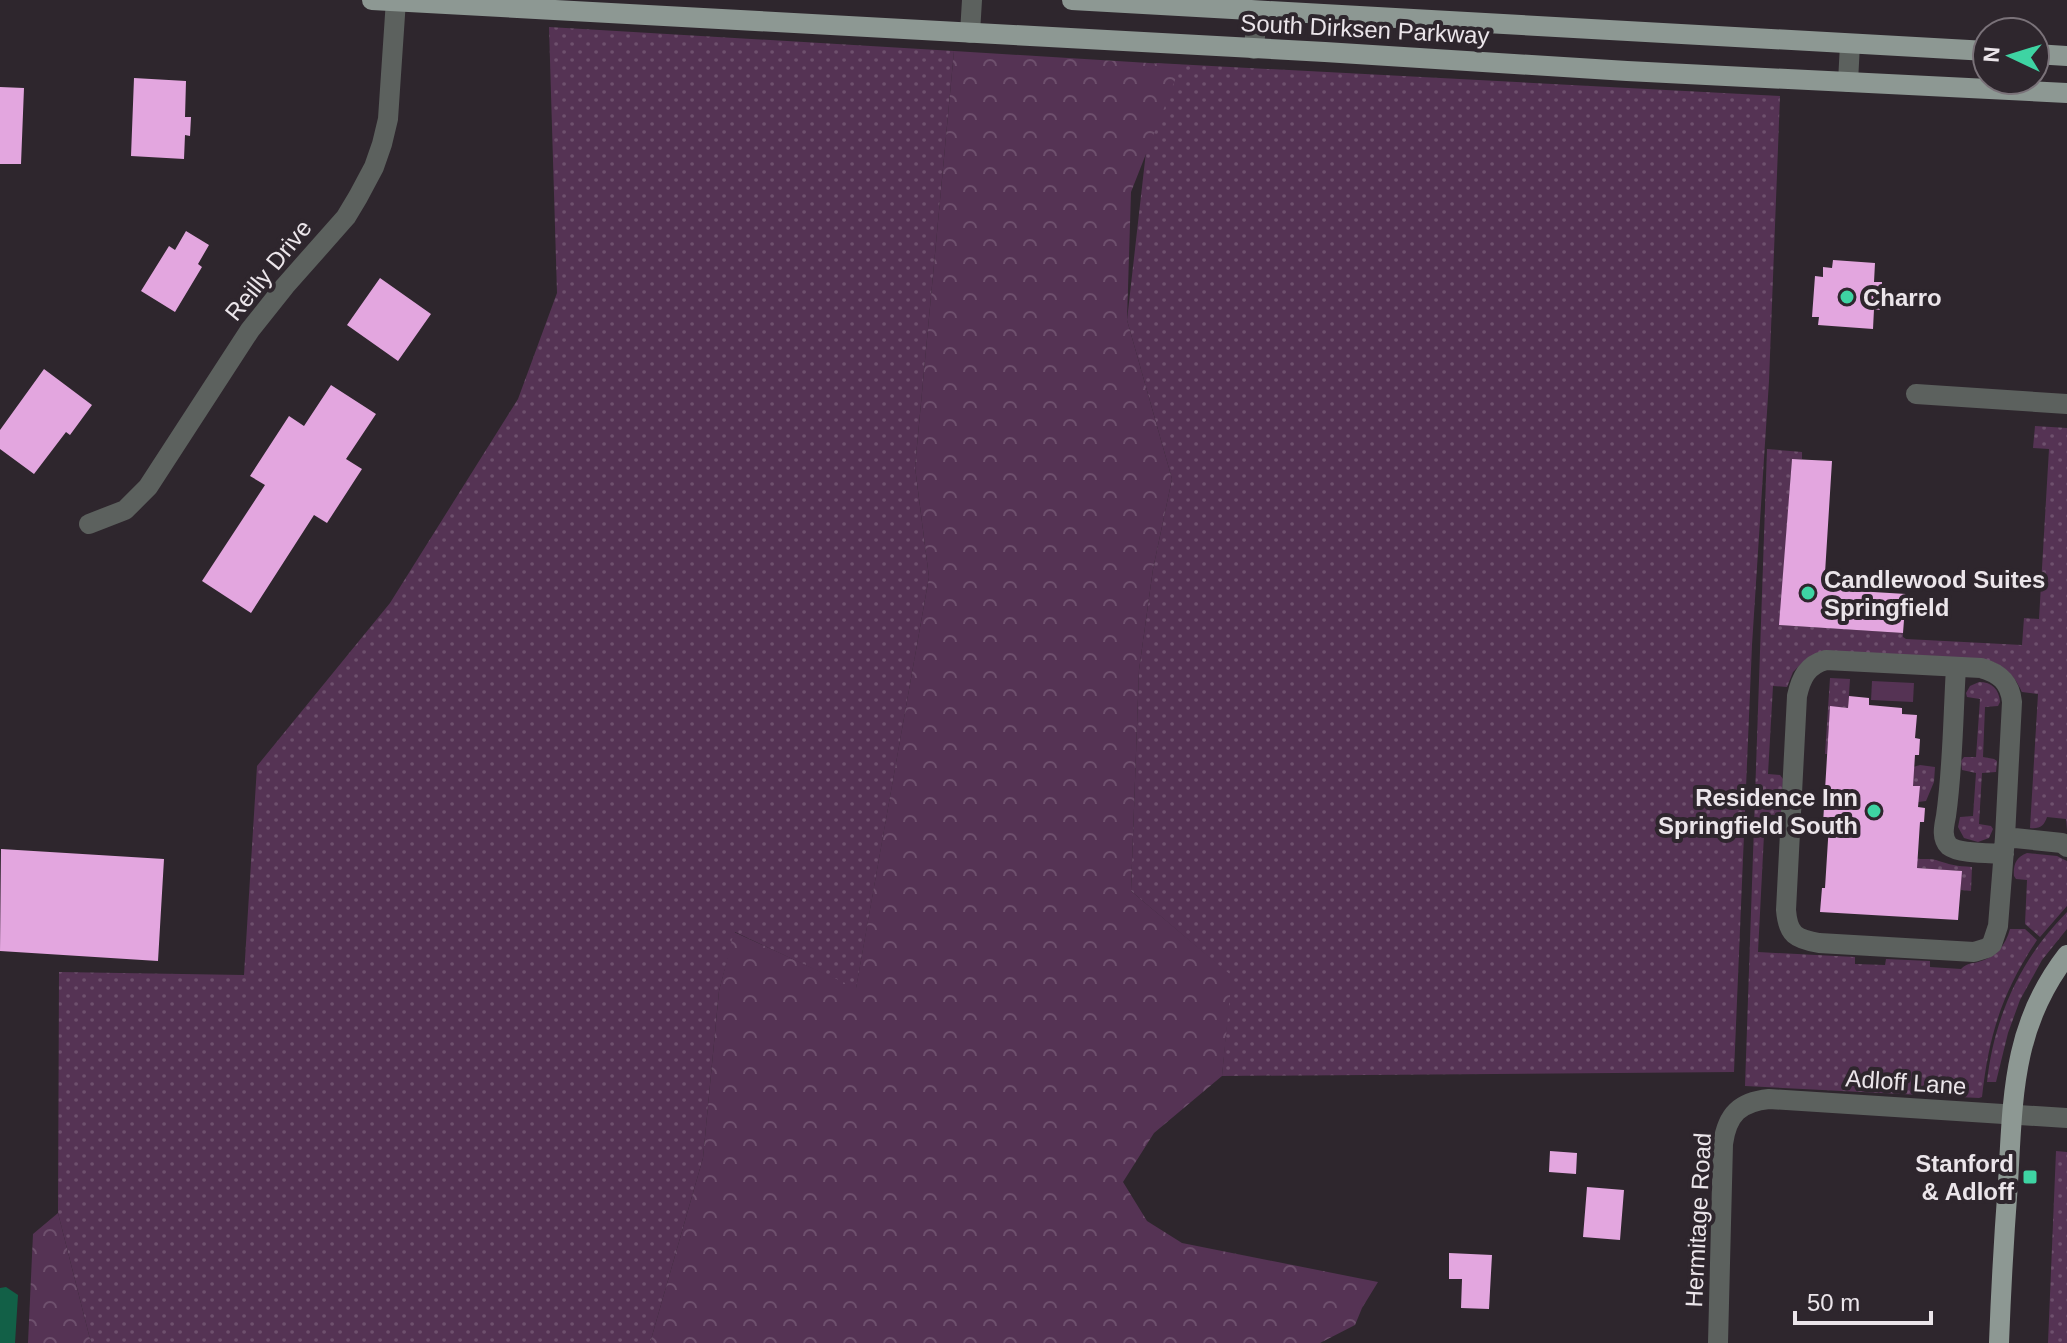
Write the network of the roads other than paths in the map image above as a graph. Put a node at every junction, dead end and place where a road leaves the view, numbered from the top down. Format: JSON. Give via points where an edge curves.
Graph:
{"nodes":[{"id":1,"x":372,"y":0,"type":"edge"},
{"id":2,"x":972,"y":0,"type":"edge"},
{"id":3,"x":1072,"y":0,"type":"edge"},
{"id":4,"x":396,"y":1,"type":"edge"},
{"id":5,"x":1257,"y":11,"type":"junction"},
{"id":6,"x":970,"y":33,"type":"junction"},
{"id":7,"x":1850,"y":44,"type":"junction"},
{"id":8,"x":1254,"y":49,"type":"junction"},
{"id":9,"x":1971,"y":50,"type":"edge"},
{"id":10,"x":1848,"y":82,"type":"junction"},
{"id":11,"x":1971,"y":89,"type":"edge"},
{"id":12,"x":1916,"y":394,"type":"dead end"},
{"id":13,"x":2067,"y":404,"type":"edge"},
{"id":14,"x":89,"y":524,"type":"dead end"},
{"id":15,"x":1956,"y":667,"type":"junction"},
{"id":16,"x":2005,"y":846,"type":"junction"},
{"id":17,"x":2067,"y":847,"type":"edge"},
{"id":18,"x":2067,"y":955,"type":"edge"},
{"id":19,"x":1743,"y":1105,"type":"joint"},
{"id":20,"x":2012,"y":1116,"type":"junction"},
{"id":21,"x":2067,"y":1118,"type":"edge"},
{"id":22,"x":1718,"y":1343,"type":"edge"},
{"id":23,"x":1999,"y":1343,"type":"edge"}],
"edges":[{"from":1,"to":4,"type":"main road","name":"South Dirksen Parkway"},
{"from":2,"to":6,"type":"street"},
{"from":3,"to":5,"type":"main road","name":"South Dirksen Parkway"},
{"from":4,"to":6,"type":"main road","name":"South Dirksen Parkway"},
{"from":4,"to":14,"type":"street","name":"Reilly Drive","via":[[388,119],[374,167],[358,197],[250,330],[148,487],[125,510]]},
{"from":5,"to":7,"type":"main road","name":"South Dirksen Parkway"},
{"from":5,"to":8,"type":"street"},
{"from":6,"to":8,"type":"main road","name":"South Dirksen Parkway"},
{"from":7,"to":9,"type":"main road","name":"South Dirksen Parkway"},
{"from":7,"to":10,"type":"street"},
{"from":8,"to":10,"type":"main road","name":"South Dirksen Parkway"},
{"from":10,"to":11,"type":"main road","name":"South Dirksen Parkway"},
{"from":12,"to":13,"type":"street"},
{"from":15,"to":16,"type":"street","via":[[1992,671],[2011,691]]},
{"from":15,"to":16,"type":"street","via":[[1945,840],[1959,850]]},
{"from":15,"to":16,"type":"street","via":[[1826,660],[1816,662],[1800,681],[1787,924],[1804,941],[1980,951],[1992,944],[1997,932]]},
{"from":16,"to":17,"type":"street","via":[[2052,842]]},
{"from":18,"to":20,"type":"main road","via":[[2028,1024]]},
{"from":19,"to":20,"type":"street","name":"Adloff Lane","via":[[1769,1099]]},
{"from":19,"to":22,"type":"street","name":"Hermitage Road","via":[[1726,1125],[1723,1144]]},
{"from":20,"to":21,"type":"street","name":"Adloff Lane"},
{"from":20,"to":23,"type":"main road"}]}
